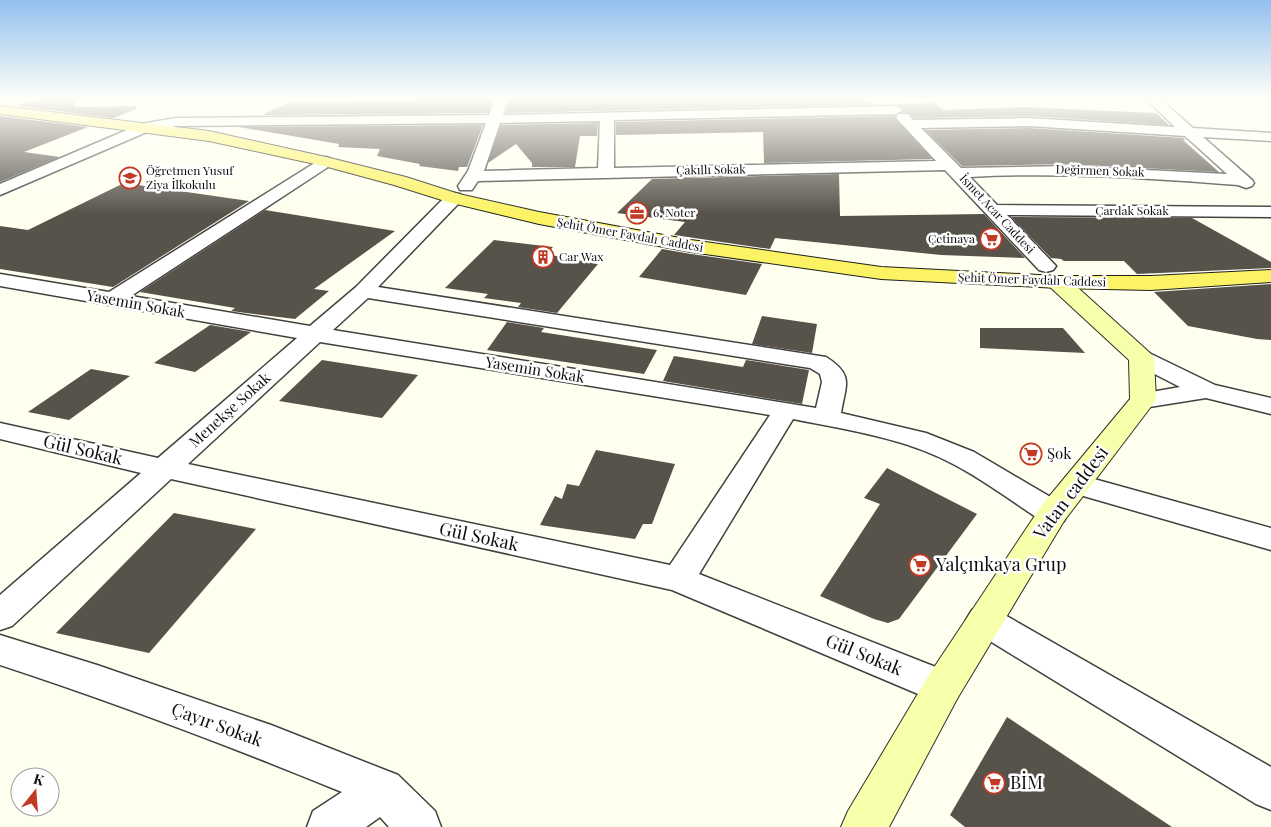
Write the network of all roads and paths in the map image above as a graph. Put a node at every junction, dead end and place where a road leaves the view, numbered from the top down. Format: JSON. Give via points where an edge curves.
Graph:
{"nodes":[{"id":1,"x":124,"y":137,"type":"edge"},
{"id":2,"x":212,"y":137,"type":"edge"},
{"id":3,"x":263,"y":137,"type":"edge"},
{"id":4,"x":488,"y":137,"type":"edge"},
{"id":5,"x":607,"y":137,"type":"edge"},
{"id":6,"x":922,"y":137,"type":"edge"},
{"id":7,"x":1193,"y":137,"type":"edge"},
{"id":8,"x":326,"y":162,"type":"junction"},
{"id":9,"x":954,"y":169,"type":"junction"},
{"id":10,"x":9,"y":170,"type":"dead end"},
{"id":11,"x":606,"y":173,"type":"junction"},
{"id":12,"x":38,"y":174,"type":"junction"},
{"id":13,"x":1242,"y":180,"type":"junction"},
{"id":14,"x":464,"y":187,"type":"junction"},
{"id":15,"x":0,"y":190,"type":"edge"},
{"id":16,"x":1266,"y":202,"type":"edge"},
{"id":17,"x":992,"y":210,"type":"junction"},
{"id":18,"x":1271,"y":260,"type":"edge"},
{"id":19,"x":1052,"y":274,"type":"junction"},
{"id":20,"x":1271,"y":276,"type":"edge"},
{"id":21,"x":0,"y":280,"type":"edge"},
{"id":22,"x":363,"y":291,"type":"junction"},
{"id":23,"x":111,"y":300,"type":"junction"},
{"id":24,"x":314,"y":334,"type":"junction"},
{"id":25,"x":1141,"y":358,"type":"junction"},
{"id":26,"x":1206,"y":390,"type":"junction"},
{"id":27,"x":1144,"y":400,"type":"junction"},
{"id":28,"x":1271,"y":406,"type":"edge"},
{"id":29,"x":786,"y":410,"type":"junction"},
{"id":30,"x":827,"y":418,"type":"junction"},
{"id":31,"x":0,"y":431,"type":"edge"},
{"id":32,"x":166,"y":469,"type":"junction"},
{"id":33,"x":1076,"y":484,"type":"junction"},
{"id":34,"x":1053,"y":513,"type":"junction"},
{"id":35,"x":1271,"y":539,"type":"edge"},
{"id":36,"x":678,"y":580,"type":"junction"},
{"id":37,"x":0,"y":616,"type":"edge"},
{"id":38,"x":984,"y":620,"type":"junction"},
{"id":39,"x":0,"y":650,"type":"edge"},
{"id":40,"x":943,"y":687,"type":"junction"},
{"id":41,"x":383,"y":789,"type":"junction"},
{"id":42,"x":1271,"y":790,"type":"edge"},
{"id":43,"x":329,"y":827,"type":"edge"},
{"id":44,"x":418,"y":827,"type":"edge"},
{"id":45,"x":864,"y":827,"type":"edge"}],
"edges":[{"from":1,"to":12,"type":"street"},
{"from":2,"to":8,"type":"main road","name":"Şehit Ömer Faydalı Caddesi"},
{"from":3,"to":14,"type":"main road","name":"Şehit Ömer Faydalı Caddesi","via":[[345,154]]},
{"from":4,"to":14,"type":"street","via":[[476,171]]},
{"from":5,"to":11,"type":"street"},
{"from":6,"to":9,"type":"street","name":"İsmet Acar Caddesi"},
{"from":7,"to":13,"type":"street"},
{"from":8,"to":14,"type":"main road","name":"Şehit Ömer Faydalı Caddesi","via":[[400,181]]},
{"from":8,"to":23,"type":"street"},
{"from":9,"to":11,"type":"street","name":"Çakıllı Sokak"},
{"from":9,"to":13,"type":"street","name":"Değirmen Sokak","via":[[1113,170]]},
{"from":9,"to":17,"type":"street","name":"İsmet Acar Caddesi"},
{"from":10,"to":12,"type":"street"},
{"from":11,"to":14,"type":"street","name":"Çakıllı Sokak"},
{"from":12,"to":15,"type":"street"},
{"from":13,"to":16,"type":"street"},
{"from":14,"to":19,"type":"main road","name":"Şehit Ömer Faydalı Caddesi","via":[[539,218],[691,246],[881,273]]},
{"from":14,"to":22,"type":"street","name":"Menekşe Sokak"},
{"from":16,"to":17,"type":"street","name":"Çardak Sokak"},
{"from":17,"to":19,"type":"street","name":"İsmet Acar Caddesi"},
{"from":18,"to":19,"type":"main road","name":"Şehit Ömer Faydalı Caddesi"},
{"from":19,"to":20,"type":"main road","name":"Şehit Ömer Faydalı Caddesi","via":[[1151,283]]},
{"from":19,"to":25,"type":"street"},
{"from":21,"to":23,"type":"street","name":"Yasemin Sokak"},
{"from":22,"to":24,"type":"street","name":"Menekşe Sokak"},
{"from":22,"to":30,"type":"street","via":[[817,362],[831,370],[834,382]]},
{"from":23,"to":24,"type":"street","name":"Yasemin Sokak"},
{"from":24,"to":29,"type":"street","name":"Yasemin Sokak"},
{"from":24,"to":32,"type":"street","name":"Menekşe Sokak"},
{"from":25,"to":26,"type":"street"},
{"from":25,"to":27,"type":"street"},
{"from":26,"to":27,"type":"street"},
{"from":26,"to":28,"type":"street"},
{"from":27,"to":33,"type":"street","name":"Vatan caddesi"},
{"from":29,"to":30,"type":"street","name":"Yasemin Sokak"},
{"from":29,"to":36,"type":"street"},
{"from":30,"to":34,"type":"street","name":"Yasemin Sokak","via":[[916,440],[964,458]]},
{"from":31,"to":32,"type":"street","name":"Gül Sokak"},
{"from":32,"to":36,"type":"street","name":"Gül Sokak"},
{"from":32,"to":37,"type":"street","name":"Menekşe Sokak"},
{"from":33,"to":34,"type":"street","name":"Vatan caddesi"},
{"from":33,"to":35,"type":"street"},
{"from":34,"to":38,"type":"street","name":"Vatan caddesi"},
{"from":36,"to":40,"type":"street","name":"Gül Sokak"},
{"from":38,"to":40,"type":"street","name":"Vatan caddesi"},
{"from":38,"to":42,"type":"street"},
{"from":39,"to":41,"type":"street","name":"Çayır Sokak","via":[[198,717]]},
{"from":40,"to":45,"type":"street","name":"Vatan caddesi"},
{"from":41,"to":43,"type":"street"},
{"from":41,"to":44,"type":"street","name":"Çayır Sokak"}]}
